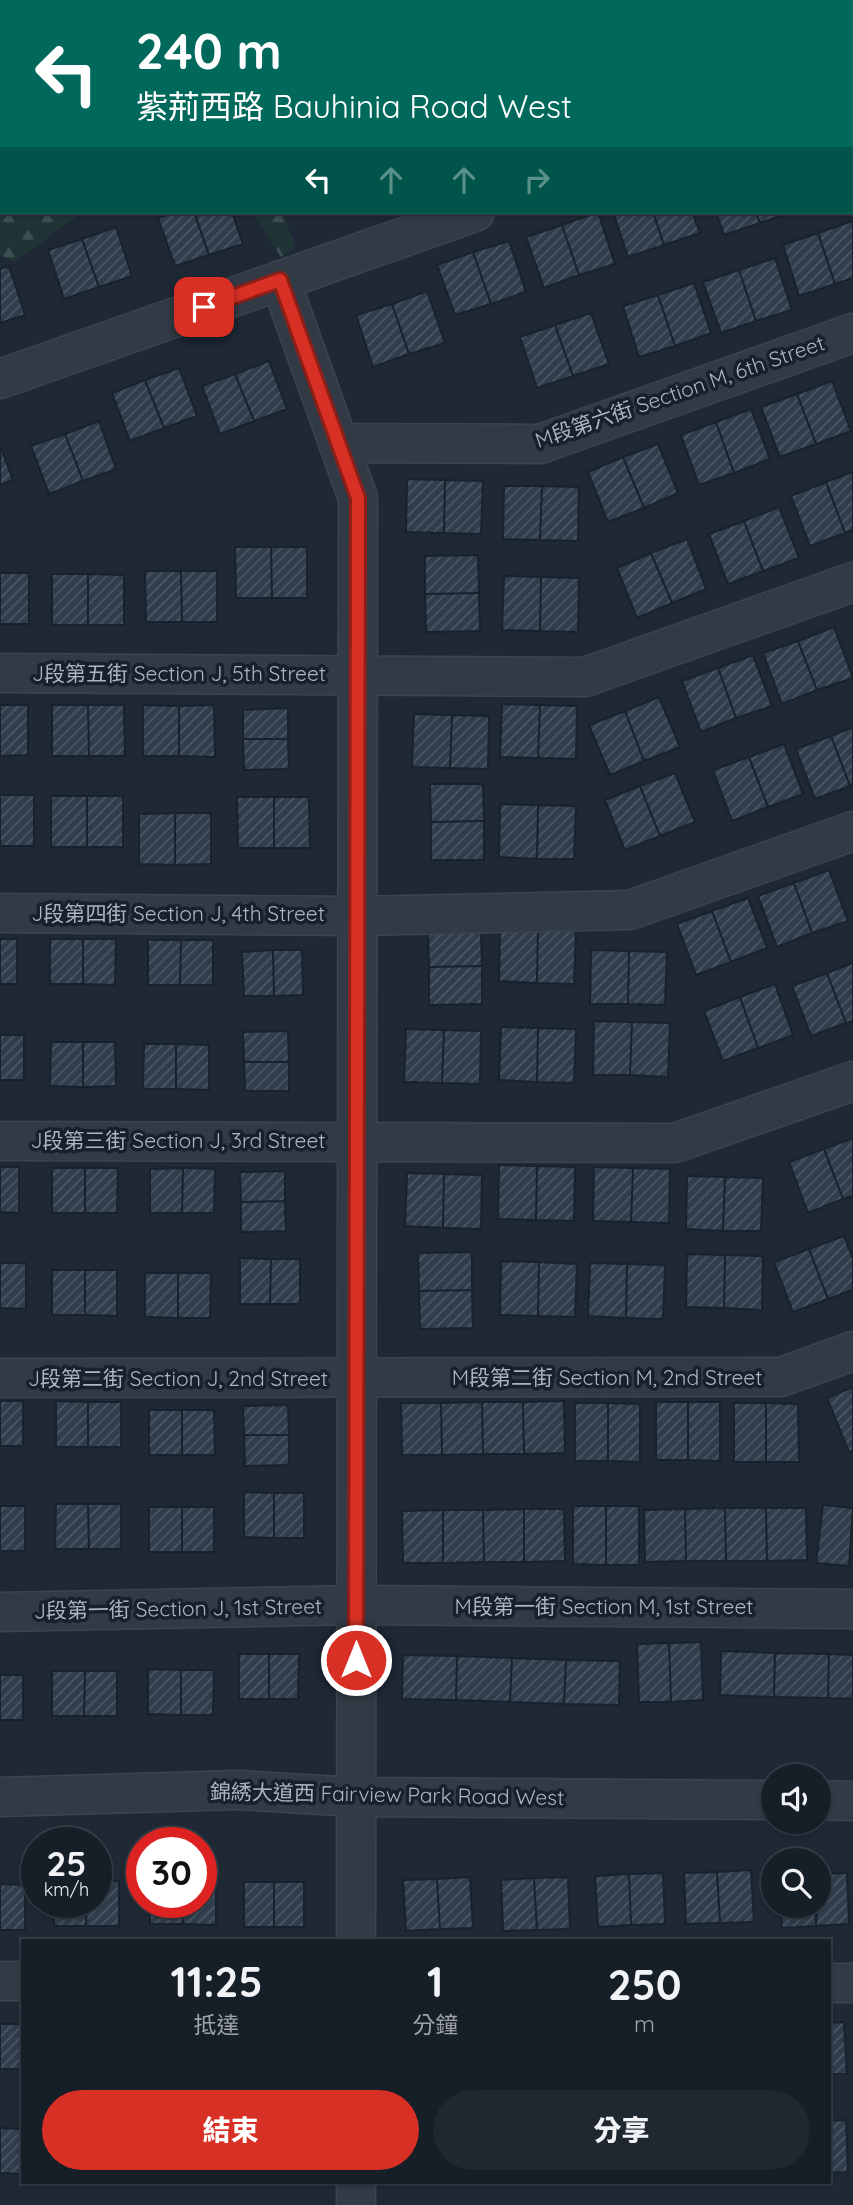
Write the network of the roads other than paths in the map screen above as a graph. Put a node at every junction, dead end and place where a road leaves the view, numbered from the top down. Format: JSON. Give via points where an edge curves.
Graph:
{"nodes":[{"id":1,"x":469,"y":214,"type":"edge"},
{"id":2,"x":280,"y":280,"type":"junction"},
{"id":3,"x":853,"y":333,"type":"edge"},
{"id":4,"x":0,"y":379,"type":"edge"},
{"id":5,"x":338,"y":443,"type":"junction"},
{"id":6,"x":853,"y":582,"type":"edge"},
{"id":7,"x":0,"y":673,"type":"edge"},
{"id":8,"x":357,"y":676,"type":"junction"},
{"id":9,"x":853,"y":831,"type":"edge"},
{"id":10,"x":0,"y":913,"type":"edge"},
{"id":11,"x":357,"y":916,"type":"junction"},
{"id":12,"x":853,"y":1081,"type":"edge"},
{"id":13,"x":357,"y":1140,"type":"junction"},
{"id":14,"x":0,"y":1141,"type":"edge"},
{"id":15,"x":853,"y":1351,"type":"edge"},
{"id":16,"x":0,"y":1378,"type":"edge"},
{"id":17,"x":356,"y":1380,"type":"junction"},
{"id":18,"x":356,"y":1605,"type":"junction"},
{"id":19,"x":853,"y":1609,"type":"edge"},
{"id":20,"x":0,"y":1612,"type":"edge"},
{"id":21,"x":0,"y":1797,"type":"edge"},
{"id":22,"x":356,"y":1797,"type":"junction"},
{"id":23,"x":761,"y":1800,"type":"edge"},
{"id":24,"x":831,"y":1800,"type":"edge"},
{"id":25,"x":853,"y":1801,"type":"edge"},
{"id":26,"x":356,"y":1939,"type":"edge"},
{"id":27,"x":0,"y":1981,"type":"edge"},
{"id":28,"x":21,"y":1981,"type":"edge"},
{"id":29,"x":831,"y":1983,"type":"edge"},
{"id":30,"x":853,"y":1983,"type":"edge"},
{"id":31,"x":356,"y":2184,"type":"edge"},
{"id":32,"x":356,"y":2205,"type":"edge"}],
"edges":[{"from":1,"to":2,"type":"street"},
{"from":2,"to":4,"type":"street"},
{"from":2,"to":5,"type":"street"},
{"from":3,"to":5,"type":"street","name":"M段第六街 Section M, 6th Street","via":[[540,444]]},
{"from":5,"to":8,"type":"street","via":[[358,498]]},
{"from":6,"to":8,"type":"street","name":"J段第五街 Section J, 5th Street","via":[[585,677]]},
{"from":7,"to":8,"type":"street","name":"J段第五街 Section J, 5th Street"},
{"from":8,"to":11,"type":"street"},
{"from":9,"to":11,"type":"street","name":"J段第四街 Section J, 4th Street","via":[[630,910]]},
{"from":10,"to":11,"type":"street","name":"J段第四街 Section J, 4th Street"},
{"from":11,"to":13,"type":"street"},
{"from":12,"to":13,"type":"street","name":"J段第三街 Section J, 3rd Street","via":[[675,1143]]},
{"from":13,"to":14,"type":"street","name":"J段第三街 Section J, 3rd Street"},
{"from":13,"to":17,"type":"street"},
{"from":15,"to":17,"type":"street","name":"M段第二街 Section M, 2nd Street","via":[[781,1377]]},
{"from":16,"to":17,"type":"street","name":"J段第二街 Section J, 2nd Street"},
{"from":17,"to":18,"type":"street"},
{"from":18,"to":19,"type":"street","name":"M段第一街 Section M, 1st Street"},
{"from":18,"to":20,"type":"street","name":"J段第一街 Section J, 1st Street"},
{"from":18,"to":22,"type":"street"},
{"from":21,"to":22,"type":"street","name":"錦綉大道西 Fairview Park Road West","via":[[237,1790]]},
{"from":22,"to":23,"type":"street","name":"錦綉大道西 Fairview Park Road West"},
{"from":22,"to":26,"type":"street"},
{"from":24,"to":25,"type":"street"},
{"from":27,"to":28,"type":"street"},
{"from":29,"to":30,"type":"street"},
{"from":31,"to":32,"type":"street"}]}
